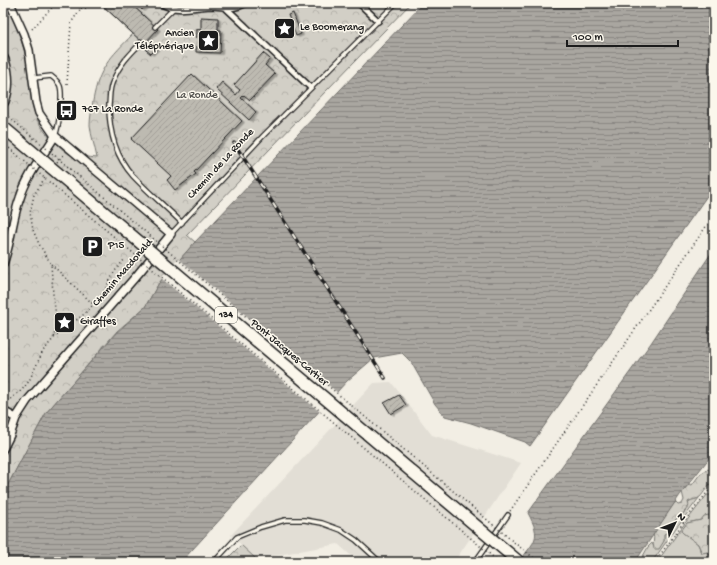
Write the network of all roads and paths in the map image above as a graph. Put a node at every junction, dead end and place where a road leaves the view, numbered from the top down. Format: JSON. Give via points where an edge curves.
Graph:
{"nodes":[{"id":1,"x":10,"y":3,"type":"edge"},
{"id":2,"x":56,"y":3,"type":"edge"},
{"id":3,"x":70,"y":3,"type":"edge"},
{"id":4,"x":89,"y":3,"type":"edge"},
{"id":5,"x":160,"y":3,"type":"edge"},
{"id":6,"x":247,"y":3,"type":"edge"},
{"id":7,"x":360,"y":3,"type":"edge"},
{"id":8,"x":396,"y":3,"type":"edge"},
{"id":9,"x":74,"y":4,"type":"edge"},
{"id":10,"x":81,"y":8,"type":"junction"},
{"id":11,"x":173,"y":8,"type":"junction"},
{"id":12,"x":226,"y":8,"type":"junction"},
{"id":13,"x":378,"y":21,"type":"junction"},
{"id":14,"x":155,"y":27,"type":"dead end"},
{"id":15,"x":32,"y":28,"type":"dead end"},
{"id":16,"x":142,"y":42,"type":"dead end"},
{"id":17,"x":3,"y":60,"type":"edge"},
{"id":18,"x":34,"y":78,"type":"junction"},
{"id":19,"x":67,"y":84,"type":"dead end"},
{"id":20,"x":310,"y":87,"type":"junction"},
{"id":21,"x":4,"y":99,"type":"edge"},
{"id":22,"x":3,"y":112,"type":"edge"},
{"id":23,"x":3,"y":127,"type":"edge"},
{"id":24,"x":55,"y":136,"type":"junction"},
{"id":25,"x":3,"y":143,"type":"edge"},
{"id":26,"x":66,"y":152,"type":"dead end"},
{"id":27,"x":54,"y":166,"type":"dead end"},
{"id":28,"x":46,"y":174,"type":"dead end"},
{"id":29,"x":714,"y":215,"type":"edge"},
{"id":30,"x":182,"y":223,"type":"junction"},
{"id":31,"x":171,"y":234,"type":"junction"},
{"id":32,"x":124,"y":260,"type":"dead end"},
{"id":33,"x":3,"y":264,"type":"edge"},
{"id":34,"x":51,"y":264,"type":"junction"},
{"id":35,"x":94,"y":305,"type":"junction"},
{"id":36,"x":54,"y":338,"type":"junction"},
{"id":37,"x":3,"y":404,"type":"edge"},
{"id":38,"x":4,"y":415,"type":"edge"},
{"id":39,"x":16,"y":418,"type":"junction"},
{"id":40,"x":3,"y":447,"type":"edge"},
{"id":41,"x":714,"y":484,"type":"edge"},
{"id":42,"x":508,"y":515,"type":"joint"},
{"id":43,"x":214,"y":562,"type":"edge"},
{"id":44,"x":380,"y":562,"type":"edge"},
{"id":45,"x":475,"y":562,"type":"edge"},
{"id":46,"x":499,"y":562,"type":"edge"},
{"id":47,"x":519,"y":562,"type":"edge"},
{"id":48,"x":539,"y":562,"type":"edge"},
{"id":49,"x":655,"y":562,"type":"edge"}],
"edges":[{"from":1,"to":18,"type":"street","via":[[24,34]]},
{"from":2,"to":15,"type":"path"},
{"from":3,"to":9,"type":"path"},
{"from":4,"to":10,"type":"path","via":[[86,8]]},
{"from":5,"to":11,"type":"street"},
{"from":6,"to":12,"type":"street"},
{"from":7,"to":13,"type":"street"},
{"from":8,"to":13,"type":"lane","name":"Chemin de La Ronde"},
{"from":9,"to":10,"type":"path"},
{"from":10,"to":19,"type":"path","via":[[71,23]]},
{"from":11,"to":12,"type":"street"},
{"from":11,"to":14,"type":"lane"},
{"from":12,"to":20,"type":"street"},
{"from":13,"to":20,"type":"lane","name":"Chemin de La Ronde"},
{"from":16,"to":30,"type":"lane","via":[[123,62],[112,82],[109,121],[114,142],[132,175]]},
{"from":17,"to":21,"type":"main road","via":[[6,79]]},
{"from":18,"to":24,"type":"street","via":[[39,113]]},
{"from":18,"to":24,"type":"lane","via":[[52,76],[60,84],[58,130]]},
{"from":20,"to":30,"type":"lane","name":"Chemin de La Ronde"},
{"from":22,"to":48,"type":"path","name":"Pont Jacques-Cartier","bridge":true},
{"from":23,"to":47,"type":"main road","name":"Pont Jacques-Cartier","number":"134","bridge":true},
{"from":24,"to":31,"type":"street"},
{"from":24,"to":33,"type":"street","via":[[24,186]]},
{"from":25,"to":46,"type":"path","bridge":true},
{"from":26,"to":27,"type":"path"},
{"from":28,"to":34,"type":"path","via":[[34,195],[30,213],[33,230]]},
{"from":29,"to":42,"type":"path"},
{"from":30,"to":31,"type":"lane","name":"Chemin de La Ronde"},
{"from":31,"to":39,"type":"street","name":"Chemin Macdonald","via":[[49,374]]},
{"from":32,"to":35,"type":"path"},
{"from":34,"to":35,"type":"path"},
{"from":34,"to":36,"type":"path","via":[[56,316]]},
{"from":35,"to":36,"type":"path"},
{"from":36,"to":37,"type":"path","via":[[43,351],[29,381],[22,390]]},
{"from":38,"to":39,"type":"street"},
{"from":39,"to":40,"type":"street","name":"Chemin Macdonald"},
{"from":41,"to":49,"type":"path"},
{"from":42,"to":45,"type":"lane"},
{"from":43,"to":44,"type":"lane","via":[[237,538],[285,520],[322,524],[341,530]]}]}
